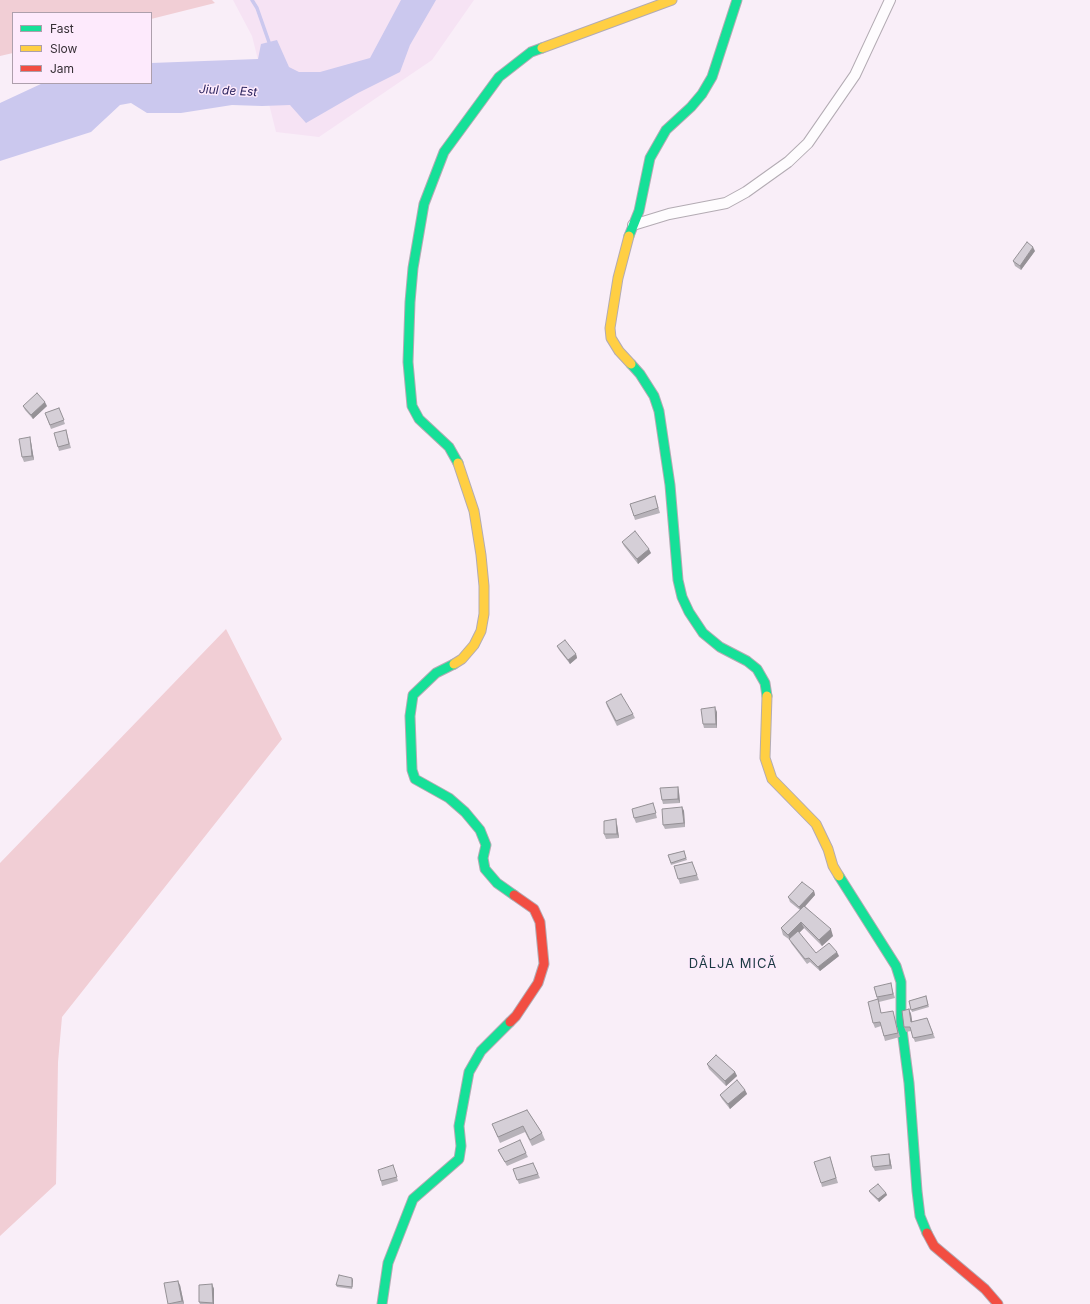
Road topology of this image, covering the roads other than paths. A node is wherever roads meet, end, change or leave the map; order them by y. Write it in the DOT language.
graph roads {
  1 [pos="672,0"];
  2 [pos="737,0"];
  3 [pos="890,0"];
  4 [pos="633,225"];
  5 [pos="382,1304"];
  6 [pos="998,1304"];
  1 -- 5 [label="street"];
  2 -- 4 [label="street"];
  3 -- 4 [label="street"];
  4 -- 6 [label="street"];
}
